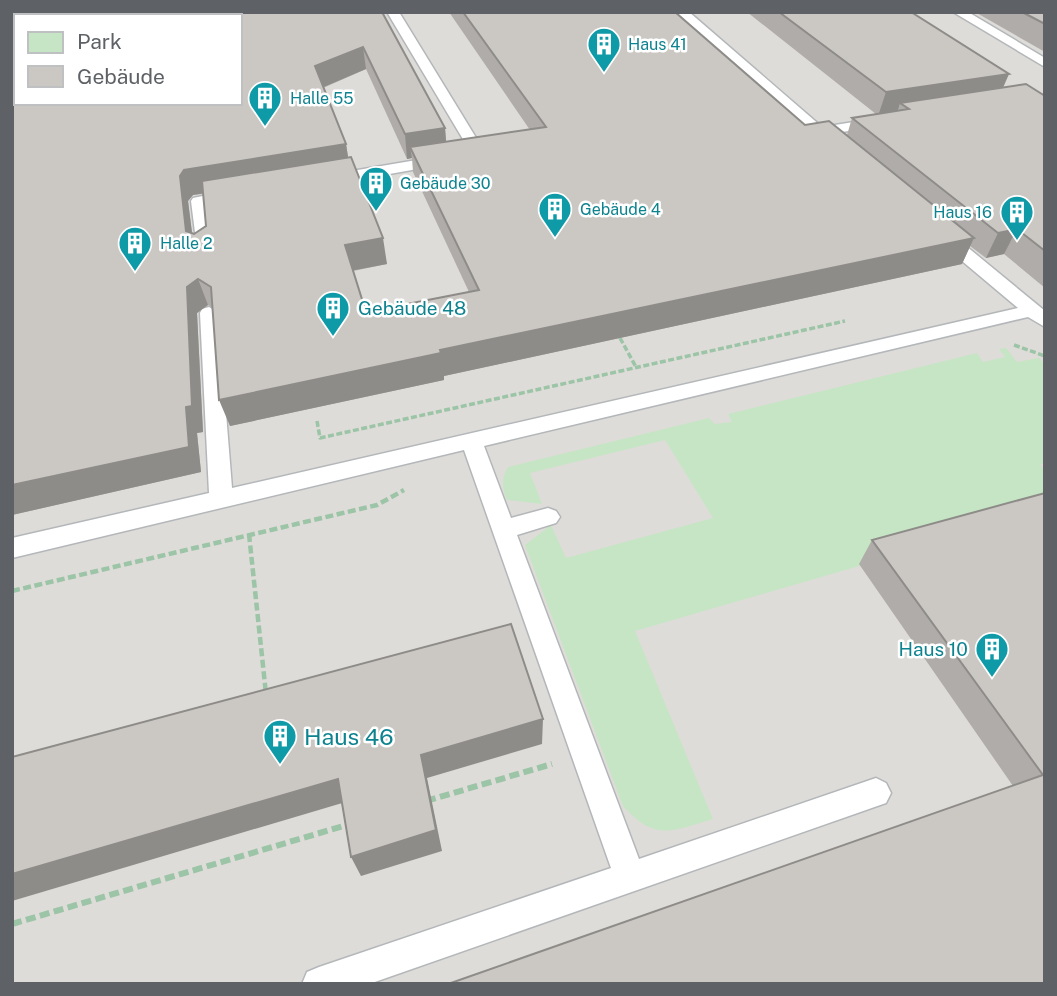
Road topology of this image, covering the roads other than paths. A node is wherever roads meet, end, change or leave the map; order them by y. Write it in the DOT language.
graph roads {
  1 [pos="393,12"];
  2 [pos="682,12"];
  3 [pos="959,12"];
  4 [pos="1045,63"];
  5 [pos="898,119"];
  6 [pos="819,132"];
  7 [pos="849,157"];
  8 [pos="309,183"];
  9 [pos="254,192"];
  10 [pos="930,225"];
  11 [pos="204,252"];
  12 [pos="209,313"];
  13 [pos="1038,316"];
  14 [pos="471,441"];
  15 [pos="221,499"];
  16 [pos="548,517"];
  17 [pos="502,530"];
  18 [pos="12,548"];
  19 [pos="876,793"];
  20 [pos="630,877"];
  21 [pos="319,984"];
  1 -- 8 [label="lane"];
  2 -- 6 [label="lane"];
  3 -- 4 [label="lane"];
  5 -- 6 [label="lane"];
  6 -- 7 [label="lane"];
  9 -- 11 [label="lane"];
  10 -- 13 [label="lane"];
  12 -- 15 [label="lane"];
  13 -- 14 [label="lane"];
  14 -- 15 [label="lane"];
  14 -- 17 [label="lane"];
  15 -- 18 [label="lane"];
  16 -- 17 [label="lane"];
  17 -- 20 [label="lane"];
  19 -- 20 [label="lane"];
  20 -- 21 [label="lane"];
}
